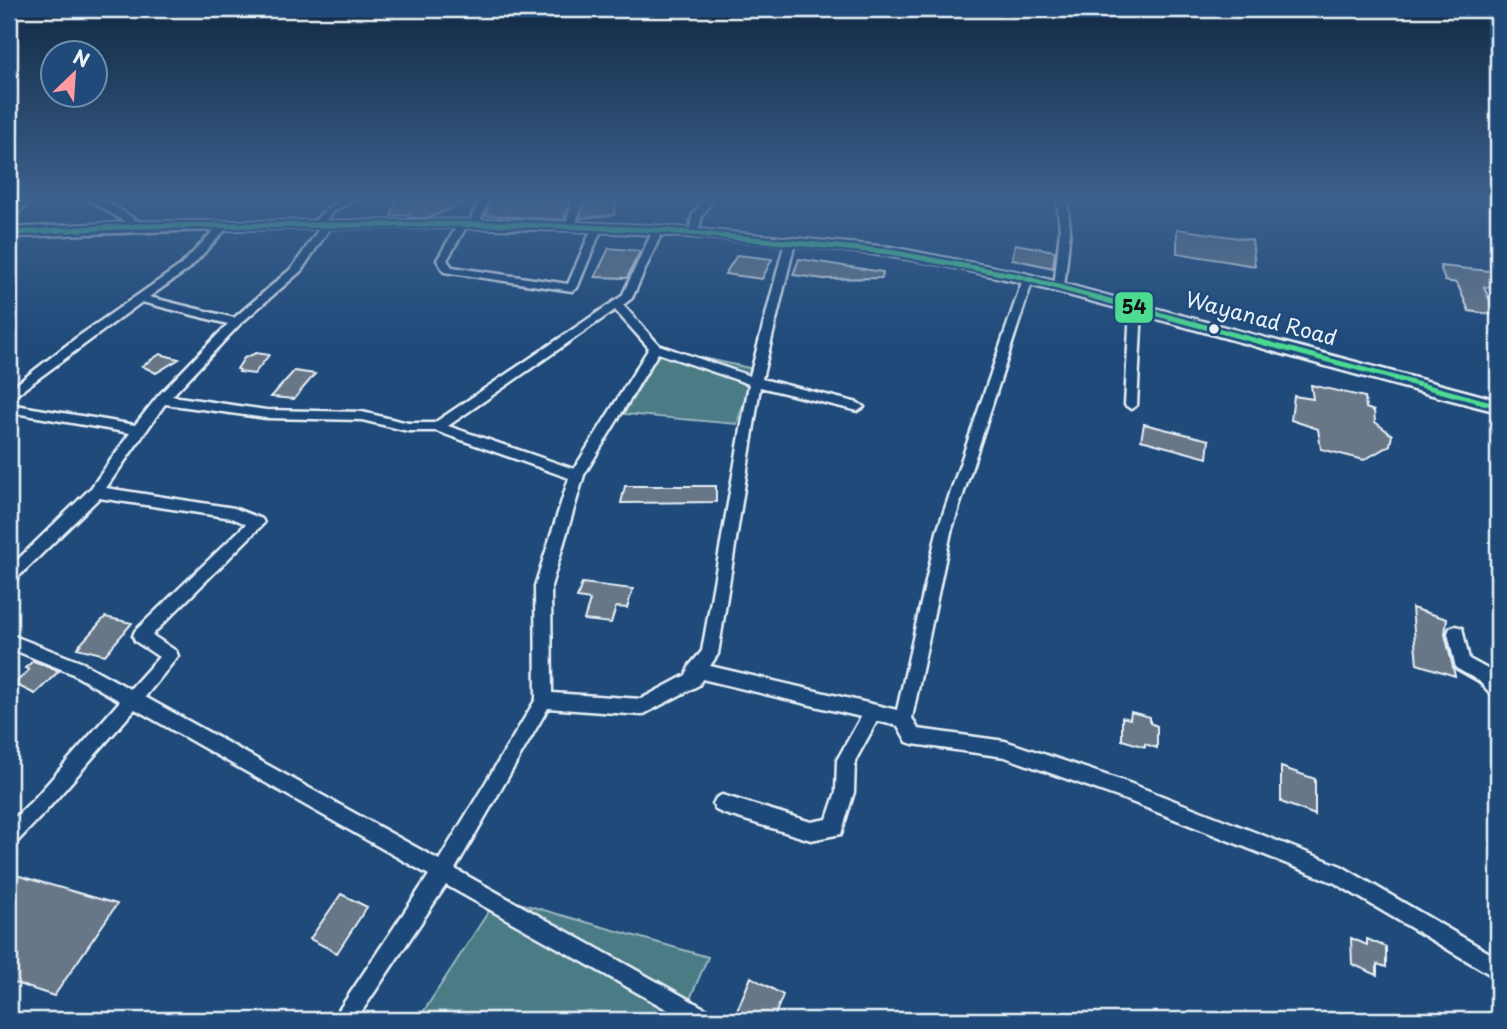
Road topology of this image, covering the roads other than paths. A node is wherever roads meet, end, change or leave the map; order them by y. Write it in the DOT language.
graph roads {
  1 [pos="204,247"];
  2 [pos="310,247"];
  3 [pos="451,247"];
  4 [pos="589,247"];
  5 [pos="650,247"];
  6 [pos="789,247"];
  7 [pos="835,247"];
  8 [pos="1063,247"];
  9 [pos="1028,279"];
  10 [pos="1059,288"];
  11 [pos="142,299"];
  12 [pos="616,304"];
  13 [pos="1136,308"];
  14 [pos="236,323"];
  15 [pos="655,348"];
  16 [pos="753,381"];
  17 [pos="9,396"];
  18 [pos="162,399"];
  19 [pos="1131,405"];
  20 [pos="1498,406"];
  21 [pos="858,407"];
  22 [pos="9,408"];
  23 [pos="437,427"];
  24 [pos="137,430"];
  25 [pos="577,475"];
  26 [pos="96,492"];
  27 [pos="9,577"];
  28 [pos="1456,633"];
  29 [pos="9,641"];
  30 [pos="696,670"];
  31 [pos="1498,690"];
  32 [pos="134,698"];
  33 [pos="544,700"];
  34 [pos="873,712"];
  35 [pos="903,719"];
  36 [pos="722,804"];
  37 [pos="9,836"];
  38 [pos="443,872"];
  39 [pos="1498,969"];
  40 [pos="344,1020"];
  41 [pos="706,1020"];
  1 -- 11 [label="street"];
  2 -- 14 [label="street"];
  3 -- 4 [label="street"];
  5 -- 12 [label="street"];
  6 -- 16 [label="street"];
  7 -- 9 [label="main road, Wayanad Road"];
  8 -- 10 [label="street"];
  9 -- 10 [label="main road, Wayanad Road"];
  9 -- 35 [label="street"];
  10 -- 13 [label="main road, Wayanad Road"];
  11 -- 14 [label="street"];
  11 -- 17 [label="street"];
  12 -- 15 [label="street"];
  12 -- 23 [label="street"];
  13 -- 19 [label="street"];
  13 -- 20 [label="main road, Wayanad Road"];
  14 -- 18 [label="street"];
  15 -- 16 [label="street"];
  15 -- 25 [label="street"];
  16 -- 21 [label="street"];
  16 -- 30 [label="street"];
  18 -- 23 [label="street"];
  18 -- 24 [label="street"];
  22 -- 24 [label="street"];
  23 -- 25 [label="street"];
  24 -- 26 [label="street"];
  25 -- 33 [label="street"];
  26 -- 27 [label="street"];
  26 -- 32 [label="street"];
  28 -- 31 [label="street"];
  29 -- 32 [label="street"];
  30 -- 33 [label="street"];
  30 -- 34 [label="street"];
  32 -- 37 [label="street"];
  32 -- 38 [label="street"];
  33 -- 38 [label="street"];
  34 -- 35 [label="street"];
  34 -- 36 [label="street"];
  35 -- 39 [label="street"];
  38 -- 40 [label="street"];
  38 -- 41 [label="street"];
}
